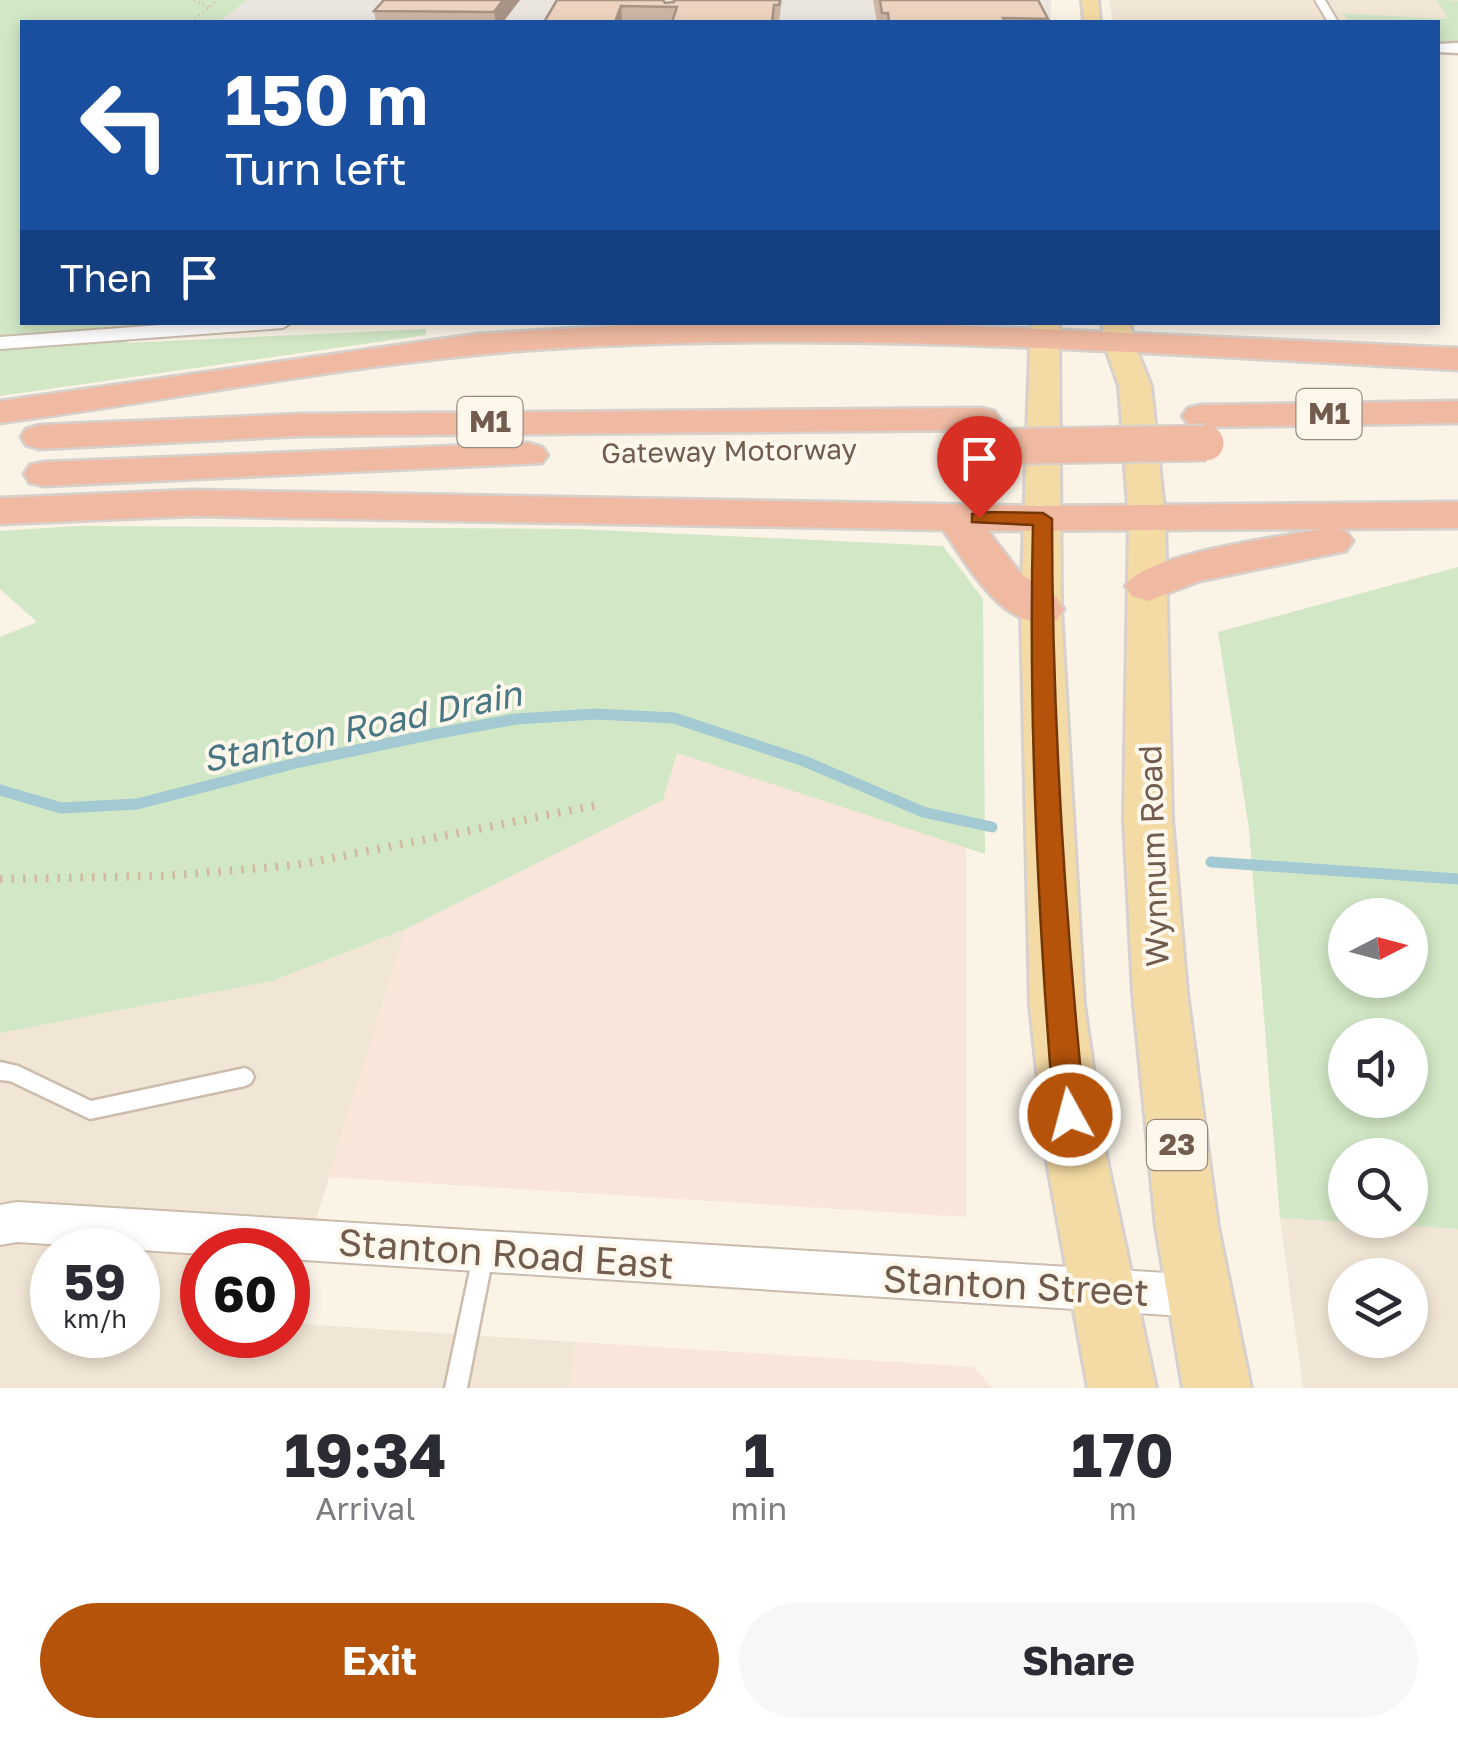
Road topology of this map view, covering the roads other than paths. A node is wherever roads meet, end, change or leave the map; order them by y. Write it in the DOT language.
graph roads {
  1 [pos="243,325"];
  2 [pos="707,325"];
  3 [pos="1171,325"];
  4 [pos="896,328"];
  5 [pos="730,331"];
  6 [pos="1045,331"];
  7 [pos="1117,333"];
  8 [pos="0,343"];
  9 [pos="1205,348"];
  10 [pos="1458,360"];
  11 [pos="0,412"];
  12 [pos="1458,412"];
  13 [pos="1204,429"];
  14 [pos="980,433"];
  15 [pos="0,440"];
  16 [pos="1458,440"];
  17 [pos="0,478"];
  18 [pos="0,511"];
  19 [pos="1458,515"];
  20 [pos="956,518"];
  21 [pos="1368,518"];
  22 [pos="1043,519"];
  23 [pos="1148,519"];
  24 [pos="1148,586"];
  25 [pos="1042,609"];
  26 [pos="0,1071"];
  27 [pos="245,1077"];
  28 [pos="0,1225"];
  29 [pos="484,1252"];
  30 [pos="834,1274"];
  31 [pos="1102,1292"];
  32 [pos="1200,1296"];
  33 [pos="456,1388"];
  34 [pos="1122,1388"];
  35 [pos="1217,1388"];
  1 -- 8 [label="street"];
  2 -- 5 [label="highway"];
  3 -- 9 [label="highway"];
  4 -- 5 [label="highway"];
  4 -- 6 [label="highway"];
  5 -- 11 [label="highway"];
  6 -- 7 [label="highway"];
  6 -- 22 [label="main road"];
  7 -- 9 [label="highway"];
  7 -- 23 [label="main road, Wynnum Road / 23"];
  9 -- 10 [label="highway"];
  12 -- 13 [label="highway, Gateway Motorway / M1"];
  13 -- 14 [label="highway, Gateway Motorway / M1, bridge"];
  13 -- 16 [label="highway, Gateway Motorway / M1"];
  14 -- 15 [label="highway, Gateway Motorway / M1"];
  14 -- 17 [label="highway, Gateway Motorway / M1"];
  18 -- 20 [label="highway"];
  19 -- 21 [label="highway"];
  20 -- 22 [label="highway"];
  20 -- 25 [label="highway"];
  21 -- 23 [label="highway"];
  21 -- 24 [label="highway"];
  22 -- 23 [label="highway"];
  22 -- 25 [label="main road"];
  23 -- 24 [label="main road, Wynnum Road / 23"];
  24 -- 32 [label="main road, Wynnum Road / 23"];
  25 -- 31 [label="main road"];
  26 -- 27 [label="lane"];
  28 -- 29 [label="street, Stanton Road East"];
  29 -- 30 [label="street, Stanton Road East"];
  29 -- 33 [label="lane"];
  30 -- 31 [label="street, Stanton Street"];
  31 -- 32 [label="street, Stanton Street"];
  31 -- 34 [label="main road"];
  32 -- 35 [label="main road, Wynnum Road / 23"];
}
